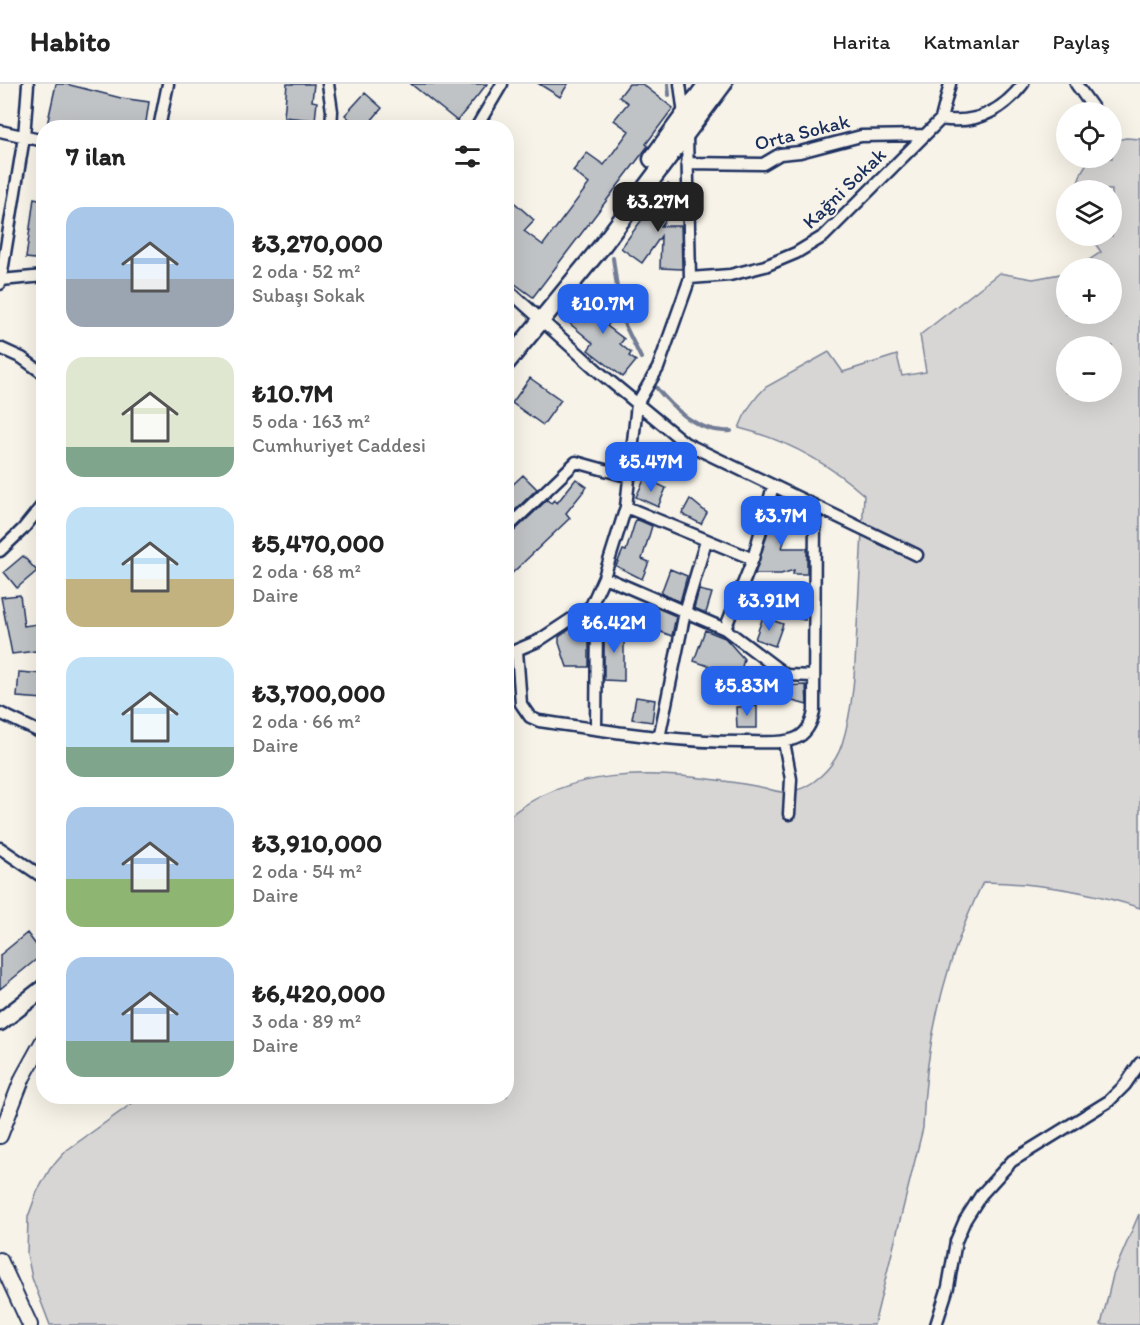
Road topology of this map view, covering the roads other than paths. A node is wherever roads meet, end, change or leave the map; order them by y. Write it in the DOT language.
graph roads {
  1 [pos="28,84"];
  2 [pos="328,84"];
  3 [pos="502,84"];
  4 [pos="680,84"];
  5 [pos="707,84"];
  6 [pos="723,84"];
  7 [pos="950,84"];
  8 [pos="1023,84"];
  9 [pos="1076,84"];
  10 [pos="166,85"];
  11 [pos="1089,102"];
  12 [pos="941,119"];
  13 [pos="160,120"];
  14 [pos="332,120"];
  15 [pos="481,120"];
  16 [pos="685,124"];
  17 [pos="0,131"];
  18 [pos="925,135"];
  19 [pos="24,137"];
  20 [pos="36,139"];
  21 [pos="687,163"];
  22 [pos="36,277"];
  23 [pos="690,278"];
  24 [pos="0,282"];
  25 [pos="514,296"];
  26 [pos="540,320"];
  27 [pos="0,348"];
  28 [pos="514,353"];
  29 [pos="36,368"];
  30 [pos="637,404"];
  31 [pos="630,477"];
  32 [pos="773,486"];
  33 [pos="814,506"];
  34 [pos="626,507"];
  35 [pos="36,513"];
  36 [pos="514,521"];
  37 [pos="706,541"];
  38 [pos="0,551"];
  39 [pos="917,555"];
  40 [pos="753,559"];
  41 [pos="604,577"];
  42 [pos="591,606"];
  43 [pos="685,612"];
  44 [pos="725,629"];
  45 [pos="514,652"];
  46 [pos="514,663"];
  47 [pos="814,676"];
  48 [pos="0,713"];
  49 [pos="596,729"];
  50 [pos="36,730"];
  51 [pos="659,738"];
  52 [pos="784,742"];
  53 [pos="789,814"];
  54 [pos="0,848"];
  55 [pos="36,873"];
  56 [pos="36,994"];
  57 [pos="0,1022"];
  58 [pos="36,1053"];
  59 [pos="1140,1063"];
  60 [pos="0,1136"];
  61 [pos="0,1260"];
  62 [pos="30,1325"];
  63 [pos="936,1325"];
  1 -- 19 [label="street"];
  2 -- 14 [label="street"];
  3 -- 15 [label="street"];
  4 -- 16 [label="street"];
  5 -- 16 [label="main road"];
  6 -- 16 [label="main road"];
  7 -- 12 [label="street"];
  8 -- 12 [label="street"];
  9 -- 11 [label="street"];
  10 -- 13 [label="street"];
  12 -- 18 [label="street, Kağni Sokak"];
  16 -- 21 [label="street"];
  16 -- 26 [label="main road"];
  17 -- 19 [label="street"];
  18 -- 21 [label="street, Orta Sokak"];
  18 -- 23 [label="street, Kağni Sokak"];
  19 -- 20 [label="street"];
  19 -- 24 [label="street"];
  21 -- 23 [label="street"];
  22 -- 24 [label="street"];
  23 -- 30 [label="street"];
  25 -- 26 [label="street"];
  26 -- 28 [label="main road"];
  26 -- 30 [label="street"];
  27 -- 29 [label="street"];
  30 -- 31 [label="street"];
  30 -- 32 [label="street"];
  31 -- 34 [label="street"];
  31 -- 36 [label="street"];
  32 -- 33 [label="street"];
  32 -- 40 [label="street"];
  33 -- 39 [label="street"];
  33 -- 47 [label="street"];
  34 -- 37 [label="street"];
  34 -- 41 [label="street"];
  35 -- 38 [label="street"];
  37 -- 40 [label="street"];
  37 -- 43 [label="street"];
  40 -- 44 [label="street"];
  41 -- 42 [label="street"];
  41 -- 43 [label="street"];
  42 -- 45 [label="street"];
  42 -- 49 [label="street"];
  43 -- 44 [label="street"];
  43 -- 51 [label="street"];
  44 -- 47 [label="street"];
  46 -- 49 [label="street"];
  47 -- 52 [label="street"];
  48 -- 50 [label="street"];
  49 -- 51 [label="street"];
  51 -- 52 [label="street"];
  52 -- 53 [label="street"];
  54 -- 55 [label="street"];
  56 -- 57 [label="main road"];
  58 -- 60 [label="street"];
  59 -- 63 [label="street"];
  61 -- 62 [label="street"];
}
